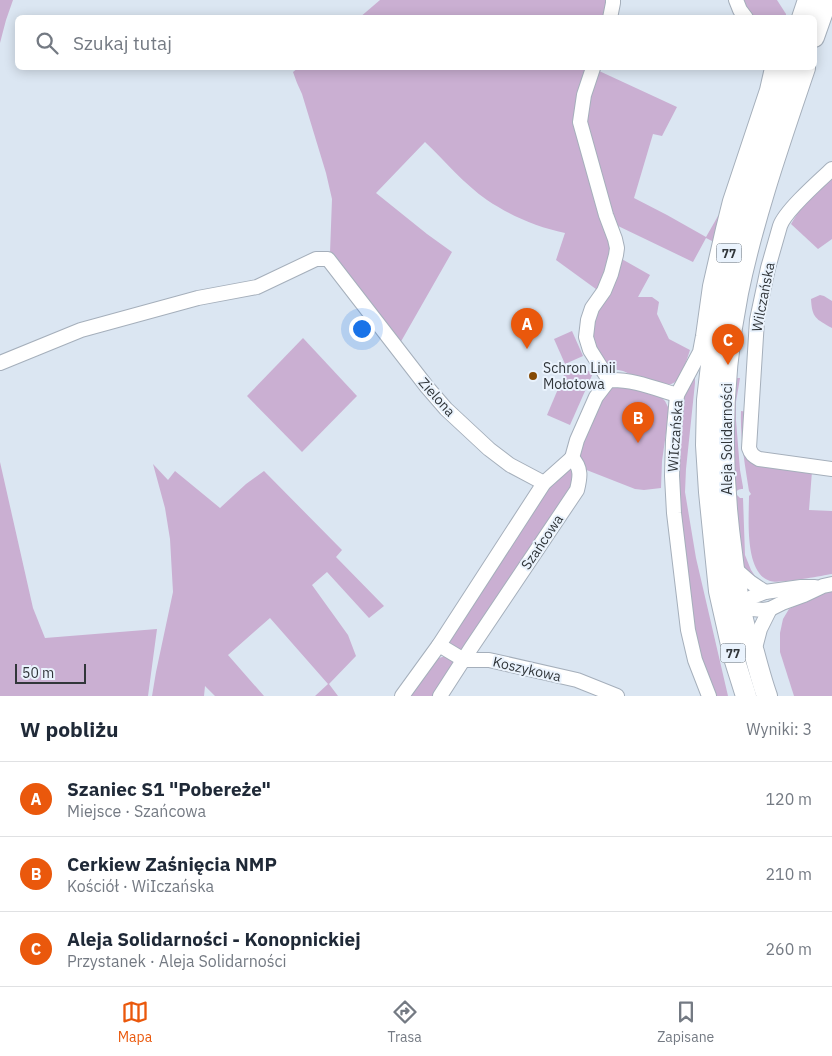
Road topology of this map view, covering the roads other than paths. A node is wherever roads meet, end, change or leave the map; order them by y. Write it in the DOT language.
graph roads {
  1 [pos="613,0"];
  2 [pos="736,0"];
  3 [pos="827,0"];
  4 [pos="611,15"];
  5 [pos="744,15"];
  6 [pos="817,28"];
  7 [pos="592,70"];
  8 [pos="772,70"];
  9 [pos="785,70"];
  10 [pos="804,70"];
  11 [pos="832,169"];
  12 [pos="0,364"];
  13 [pos="609,380"];
  14 [pos="677,395"];
  15 [pos="572,458"];
  16 [pos="832,469"];
  17 [pos="544,482"];
  18 [pos="734,568"];
  19 [pos="828,586"];
  20 [pos="765,592"];
  21 [pos="732,609"];
  22 [pos="770,609"];
  23 [pos="439,645"];
  24 [pos="754,653"];
  25 [pos="464,660"];
  26 [pos="402,696"];
  27 [pos="440,696"];
  28 [pos="617,696"];
  29 [pos="709,696"];
  30 [pos="746,696"];
  31 [pos="767,696"];
  1 -- 4 [label="street"];
  2 -- 5 [label="street"];
  3 -- 6 [label="highway"];
  7 -- 13 [label="street"];
  8 -- 14 [label="street, WiIczańska"];
  9 -- 21 [label="highway, Aleja Solidarności / 77"];
  10 -- 18 [label="highway, Aleja Solidarności / 77"];
  11 -- 16 [label="street, Wilczańska"];
  12 -- 17 [label="street, Zielona"];
  13 -- 14 [label="street"];
  13 -- 15 [label="street"];
  14 -- 29 [label="street, WiIczańska"];
  15 -- 17 [label="street"];
  15 -- 25 [label="street, Szańcowa"];
  17 -- 23 [label="street"];
  18 -- 20 [label="street"];
  18 -- 21 [label="highway, Aleja Solidarności / 77"];
  19 -- 20 [label="street"];
  19 -- 22 [label="street"];
  20 -- 21 [label="street"];
  21 -- 22 [label="street"];
  21 -- 24 [label="highway, Aleja Solidarności / 77"];
  21 -- 30 [label="highway, Aleja Solidarności / 77"];
  22 -- 24 [label="street"];
  23 -- 25 [label="street"];
  23 -- 26 [label="street"];
  24 -- 31 [label="highway, Aleja Solidarności / 77"];
  25 -- 27 [label="street, Szańcowa"];
  25 -- 28 [label="street, Koszykowa"];
}
